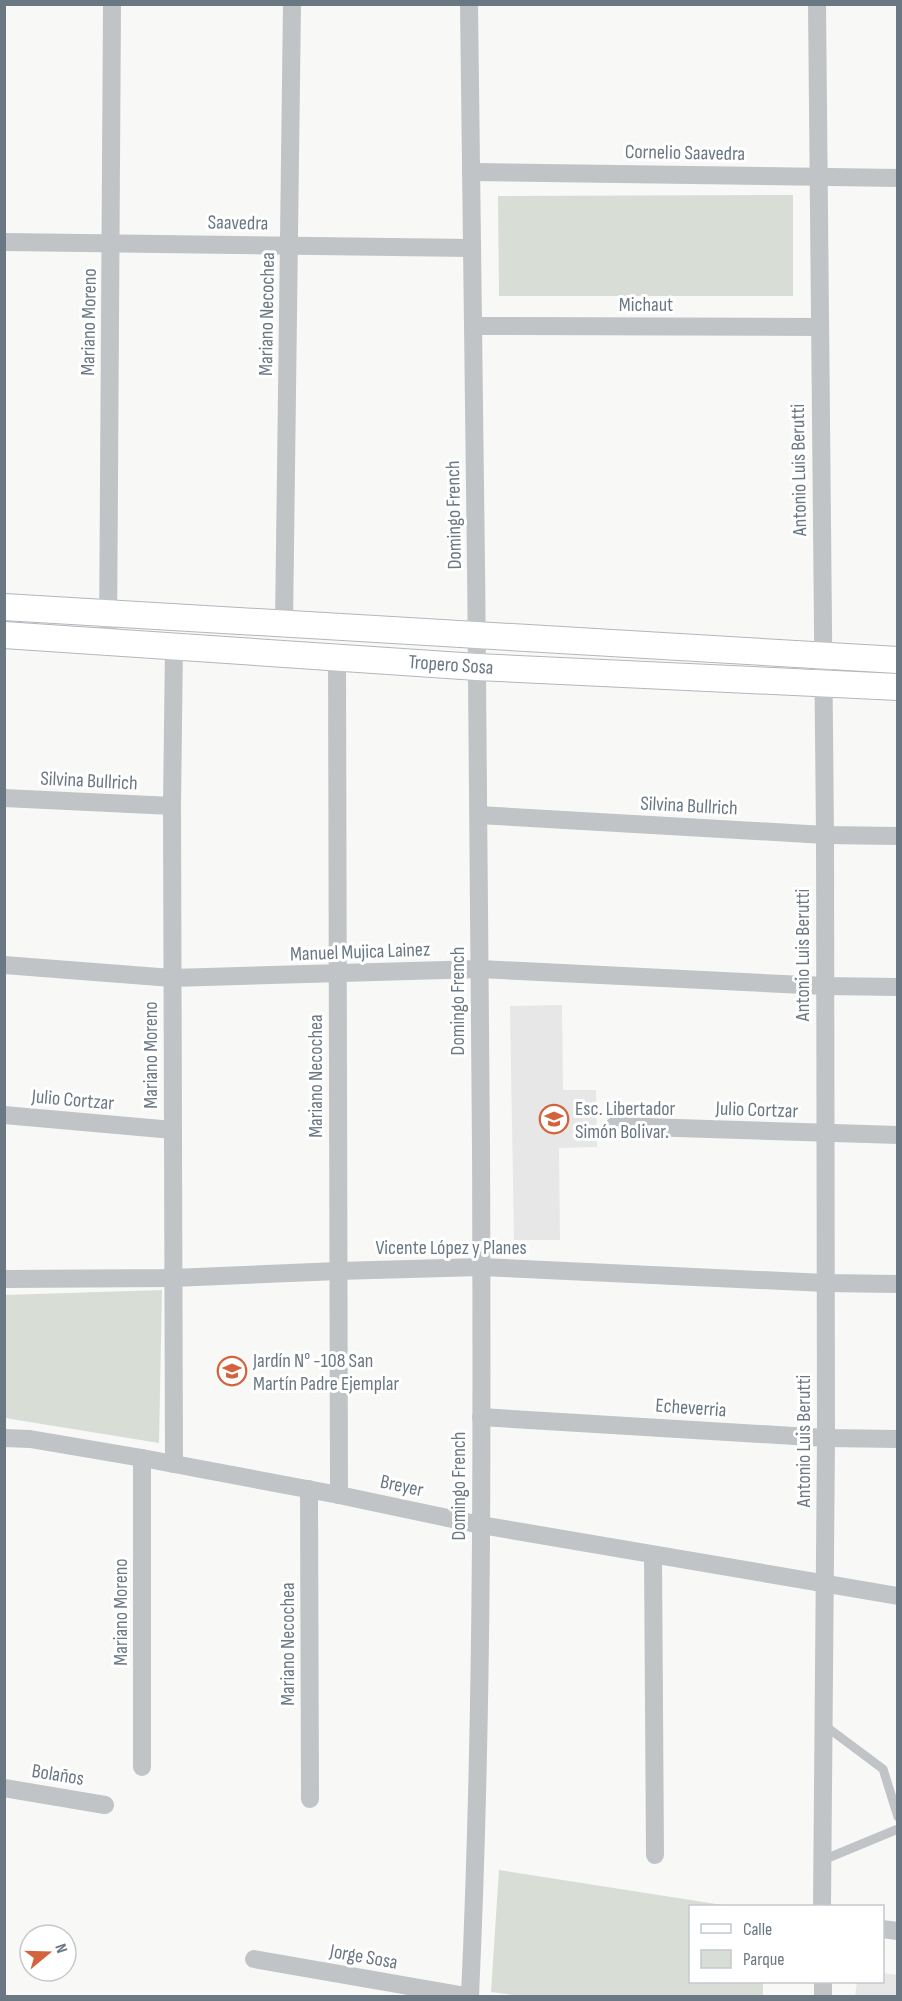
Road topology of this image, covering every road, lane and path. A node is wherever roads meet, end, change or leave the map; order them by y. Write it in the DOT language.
graph roads {
  1 [pos="112,4"];
  2 [pos="292,4"];
  3 [pos="469,4"];
  4 [pos="817,4"];
  5 [pos="471,171"];
  6 [pos="819,177"];
  7 [pos="897,178"];
  8 [pos="4,242"];
  9 [pos="112,243"];
  10 [pos="290,245"];
  11 [pos="472,248"];
  12 [pos="473,326"];
  13 [pos="819,327"];
  14 [pos="4,607"];
  15 [pos="108,614"];
  16 [pos="284,625"];
  17 [pos="4,635"];
  18 [pos="476,635"];
  19 [pos="108,641"];
  20 [pos="174,645"];
  21 [pos="823,655"];
  22 [pos="337,656"];
  23 [pos="897,660"];
  24 [pos="477,667"];
  25 [pos="823,682"];
  26 [pos="897,687"];
  27 [pos="4,798"];
  28 [pos="172,806"];
  29 [pos="479,815"];
  30 [pos="825,835"];
  31 [pos="897,836"];
  32 [pos="4,965"];
  33 [pos="480,969"];
  34 [pos="337,974"];
  35 [pos="172,978"];
  36 [pos="825,986"];
  37 [pos="897,987"];
  38 [pos="4,1115"];
  39 [pos="614,1126"];
  40 [pos="173,1130"];
  41 [pos="824,1134"];
  42 [pos="897,1136"];
  43 [pos="481,1267"];
  44 [pos="338,1270"];
  45 [pos="173,1278"];
  46 [pos="4,1279"];
  47 [pos="825,1283"];
  48 [pos="897,1284"];
  49 [pos="481,1417"];
  50 [pos="4,1438"];
  51 [pos="826,1438"];
  52 [pos="897,1439"];
  53 [pos="142,1458"];
  54 [pos="174,1464"];
  55 [pos="309,1489"];
  56 [pos="339,1495"];
  57 [pos="481,1525"];
  58 [pos="653,1555"];
  59 [pos="825,1583"];
  60 [pos="897,1596"];
  61 [pos="824,1725"];
  62 [pos="142,1767"];
  63 [pos="4,1788"];
  64 [pos="310,1799"];
  65 [pos="105,1805"];
  66 [pos="897,1817"];
  67 [pos="897,1829"];
  68 [pos="655,1856"];
  69 [pos="823,1860"];
  70 [pos="822,1905"];
  71 [pos="254,1959"];
  72 [pos="468,1996"];
  1 -- 9 [label="street, Mariano Moreno"];
  2 -- 10 [label="street, Mariano Necochea"];
  3 -- 5 [label="street, Domingo French"];
  4 -- 6 [label="street, Antonio Luis Berutti"];
  5 -- 6 [label="street, Cornelio Saavedra"];
  5 -- 11 [label="street, Domingo French"];
  6 -- 7 [label="street, Cornelio Saavedra"];
  6 -- 13 [label="street, Antonio Luis Berutti"];
  8 -- 9 [label="street, Saavedra"];
  9 -- 10 [label="street, Saavedra"];
  9 -- 15 [label="street, Mariano Moreno"];
  10 -- 11 [label="street, Saavedra"];
  10 -- 16 [label="street, Mariano Necochea"];
  11 -- 12 [label="street, Domingo French"];
  12 -- 13 [label="street, Michaut"];
  12 -- 18 [label="street, Domingo French"];
  13 -- 21 [label="street, Antonio Luis Berutti"];
  14 -- 15 [label="street, Tropero Sosa"];
  15 -- 16 [label="street, Tropero Sosa"];
  15 -- 19 [label="street, Mariano Moreno"];
  16 -- 18 [label="street, Tropero Sosa"];
  17 -- 19 [label="street, Tropero Sosa"];
  18 -- 21 [label="street, Tropero Sosa"];
  18 -- 24 [label="street, Domingo French"];
  19 -- 20 [label="street, Tropero Sosa"];
  20 -- 22 [label="street, Tropero Sosa"];
  20 -- 28 [label="street, Mariano Moreno"];
  21 -- 23 [label="street, Tropero Sosa"];
  21 -- 25 [label="street, Antonio Luis Berutti"];
  22 -- 24 [label="street, Tropero Sosa"];
  22 -- 34 [label="street, Mariano Necochea"];
  24 -- 25 [label="street, Tropero Sosa"];
  24 -- 29 [label="street, Domingo French"];
  25 -- 26 [label="street, Tropero Sosa"];
  25 -- 30 [label="street, Antonio Luis Berutti"];
  27 -- 28 [label="street, Silvina Bullrich"];
  28 -- 35 [label="street, Mariano Moreno"];
  29 -- 30 [label="street, Silvina Bullrich"];
  29 -- 33 [label="street, Domingo French"];
  30 -- 31 [label="street, Silvina Bullrich"];
  30 -- 36 [label="street, Antonio Luis Berutti"];
  32 -- 35 [label="street, Manuel Mujica Lainez"];
  33 -- 34 [label="street, Manuel Mujica Lainez"];
  33 -- 36 [label="street, Manuel Mujica Lainez"];
  33 -- 43 [label="street, Domingo French"];
  34 -- 35 [label="street, Manuel Mujica Lainez"];
  34 -- 44 [label="street, Mariano Necochea"];
  35 -- 40 [label="street, Mariano Moreno"];
  36 -- 37 [label="street, Manuel Mujica Lainez"];
  36 -- 41 [label="street, Antonio Luis Berutti"];
  38 -- 40 [label="street, Julio Cortzar"];
  39 -- 41 [label="street, Julio Cortzar"];
  40 -- 45 [label="street, Mariano Moreno"];
  41 -- 42 [label="street, Julio Cortzar"];
  41 -- 47 [label="street, Antonio Luis Berutti"];
  43 -- 44 [label="street, Vicente López y Planes"];
  43 -- 47 [label="street, Vicente López y Planes"];
  43 -- 49 [label="street, Domingo French"];
  44 -- 45 [label="street, Vicente López y Planes"];
  44 -- 56 [label="street, Mariano Necochea"];
  45 -- 46 [label="street, Vicente López y Planes"];
  45 -- 54 [label="street, Mariano Moreno"];
  47 -- 48 [label="street, Vicente López y Planes"];
  47 -- 51 [label="street, Antonio Luis Berutti"];
  49 -- 51 [label="street, Echeverria"];
  49 -- 57 [label="street, Domingo French"];
  50 -- 53 [label="street, Breyer"];
  51 -- 52 [label="street, Echeverria"];
  51 -- 59 [label="street, Antonio Luis Berutti"];
  53 -- 54 [label="street, Breyer"];
  53 -- 62 [label="street, Mariano Moreno"];
  54 -- 55 [label="street, Breyer"];
  55 -- 56 [label="street, Breyer"];
  55 -- 64 [label="street, Mariano Necochea"];
  56 -- 57 [label="street, Breyer"];
  57 -- 58 [label="street, Breyer"];
  57 -- 72 [label="street, Domingo French"];
  58 -- 59 [label="street, Breyer"];
  58 -- 68 [label="street"];
  59 -- 60 [label="street, Breyer"];
  59 -- 61 [label="street, Antonio Luis Berutti"];
  61 -- 66 [label="lane"];
  61 -- 69 [label="street, Antonio Luis Berutti"];
  63 -- 65 [label="street, Bolaños"];
  67 -- 69 [label="lane"];
  69 -- 70 [label="street, Antonio Luis Berutti"];
  71 -- 72 [label="street, Jorge Sosa"];
}
